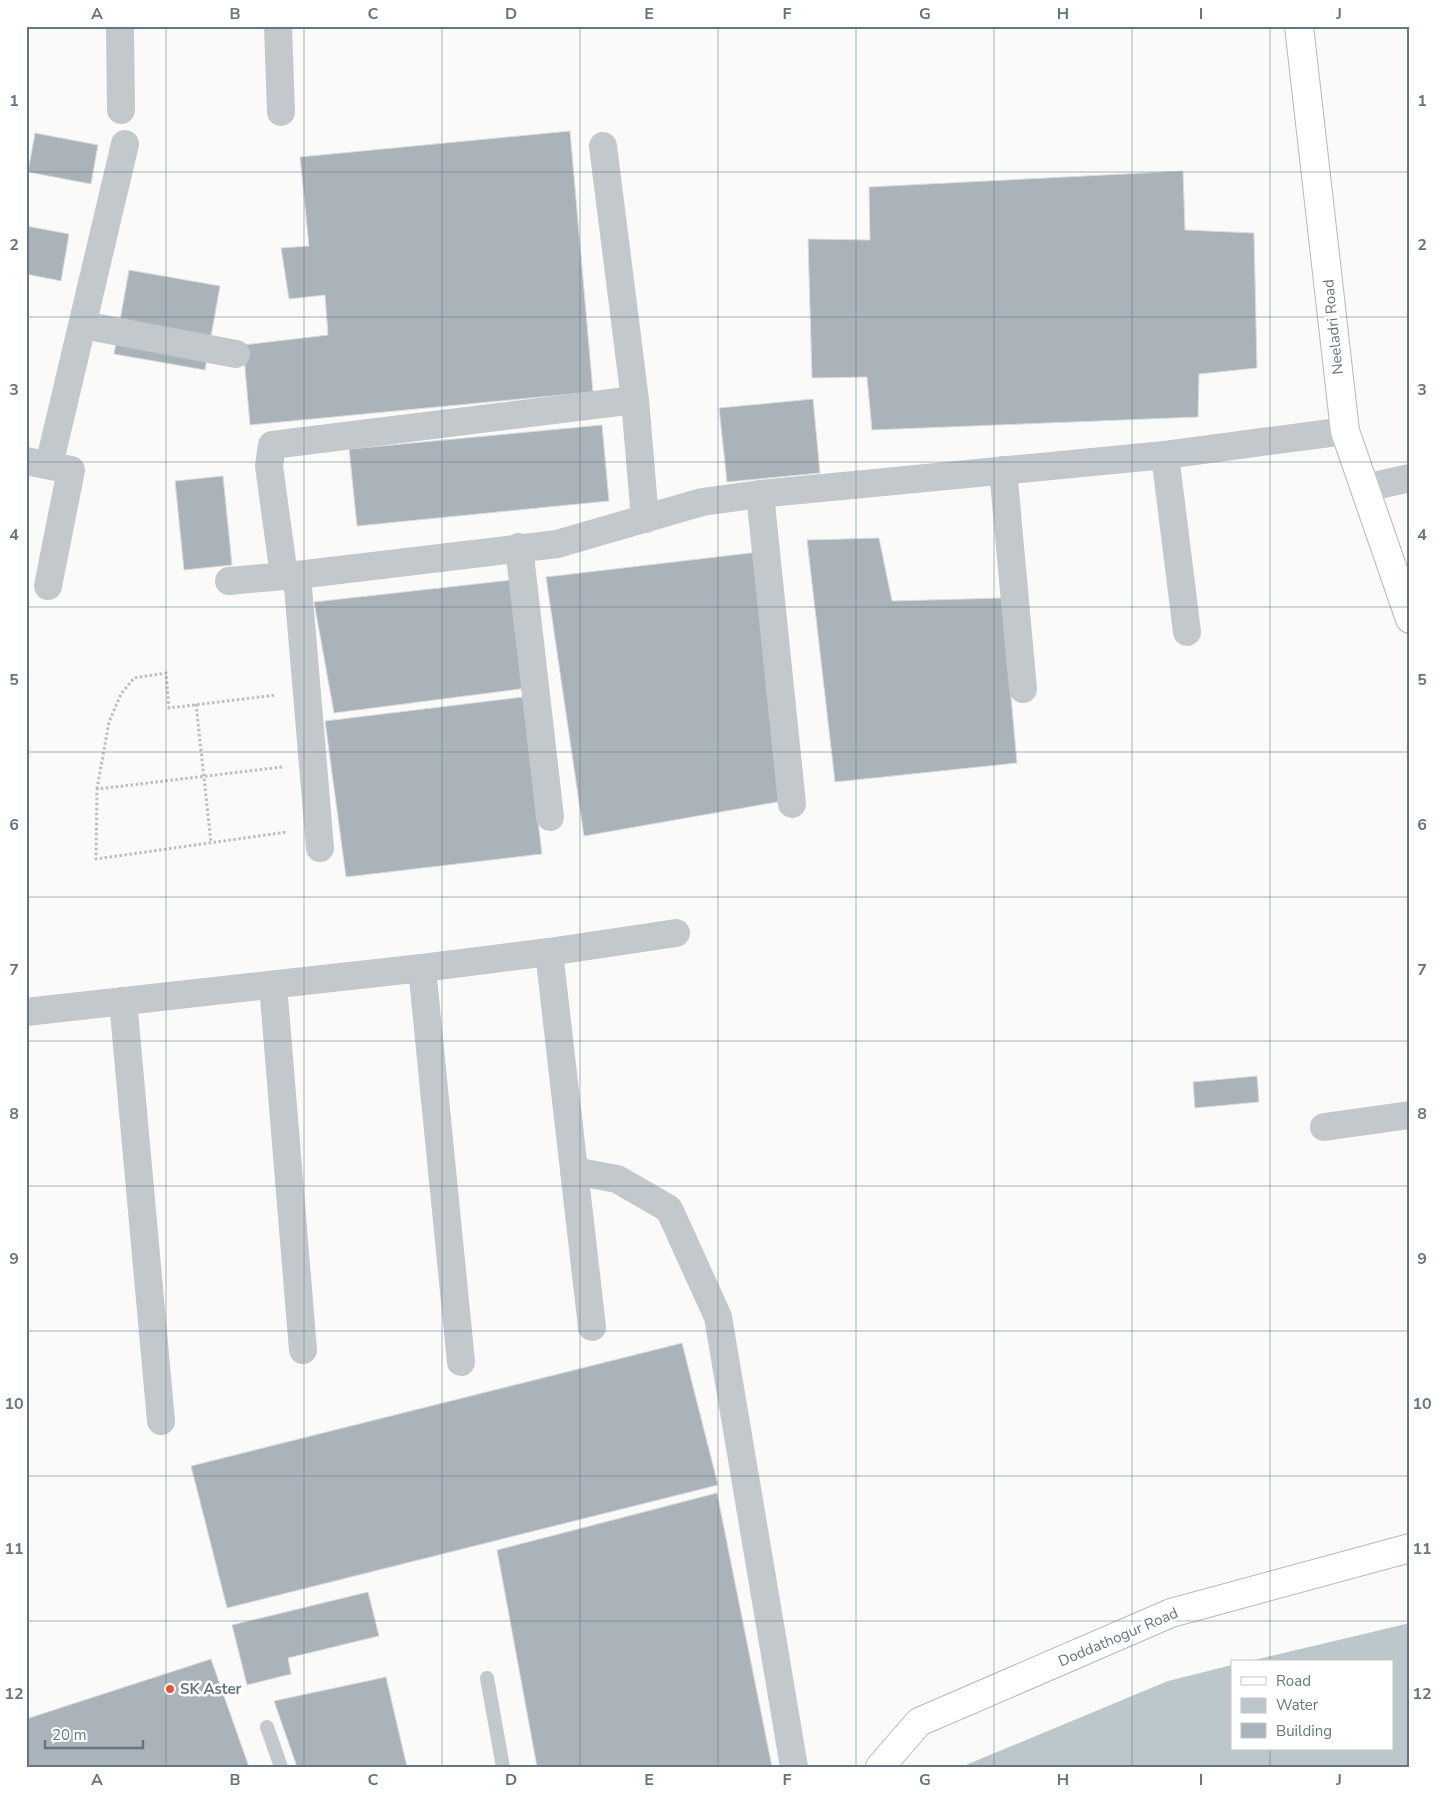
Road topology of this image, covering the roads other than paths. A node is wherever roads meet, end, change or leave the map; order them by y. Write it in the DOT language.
graph roads {
  1 [pos="120,26"];
  2 [pos="278,26"];
  3 [pos="1299,26"];
  4 [pos="121,110"];
  5 [pos="281,112"];
  6 [pos="125,144"];
  7 [pos="603,146"];
  8 [pos="83,325"];
  9 [pos="236,354"];
  10 [pos="634,400"];
  11 [pos="1345,432"];
  12 [pos="1165,455"];
  13 [pos="38,463"];
  14 [pos="1003,470"];
  15 [pos="1410,478"];
  16 [pos="1365,488"];
  17 [pos="760,494"];
  18 [pos="645,519"];
  19 [pos="519,547"];
  20 [pos="291,576"];
  21 [pos="229,581"];
  22 [pos="48,586"];
  23 [pos="1410,619"];
  24 [pos="1187,632"];
  25 [pos="1023,689"];
  26 [pos="792,804"];
  27 [pos="550,817"];
  28 [pos="320,848"];
  29 [pos="676,933"];
  30 [pos="549,952"];
  31 [pos="422,968"];
  32 [pos="273,985"];
  33 [pos="123,1001"];
  34 [pos="26,1012"];
  35 [pos="1410,1115"];
  36 [pos="1324,1127"];
  37 [pos="574,1171"];
  38 [pos="592,1327"];
  39 [pos="302,1350"];
  40 [pos="461,1362"];
  41 [pos="161,1421"];
  42 [pos="1410,1548"];
  43 [pos="488,1678"];
  44 [pos="267,1727"];
  45 [pos="281,1767"];
  46 [pos="504,1767"];
  47 [pos="794,1767"];
  48 [pos="880,1767"];
  1 -- 4 [label="street"];
  2 -- 5 [label="street"];
  3 -- 11 [label="street, Neeladri Road"];
  6 -- 8 [label="street"];
  7 -- 10 [label="street"];
  8 -- 9 [label="street"];
  8 -- 13 [label="street"];
  10 -- 18 [label="street"];
  10 -- 20 [label="street"];
  11 -- 12 [label="street"];
  11 -- 16 [label="street, Neeladri Road"];
  12 -- 14 [label="street"];
  12 -- 24 [label="street"];
  13 -- 22 [label="street"];
  14 -- 17 [label="street"];
  14 -- 25 [label="street"];
  15 -- 16 [label="street"];
  16 -- 23 [label="street, Neeladri Road"];
  17 -- 18 [label="street"];
  17 -- 26 [label="street"];
  18 -- 19 [label="street"];
  19 -- 20 [label="street"];
  19 -- 27 [label="street"];
  20 -- 21 [label="street"];
  20 -- 28 [label="street"];
  29 -- 30 [label="street"];
  30 -- 31 [label="street"];
  30 -- 37 [label="street"];
  31 -- 32 [label="street"];
  31 -- 40 [label="street"];
  32 -- 33 [label="street"];
  32 -- 39 [label="street"];
  33 -- 34 [label="street"];
  33 -- 41 [label="street"];
  35 -- 36 [label="street"];
  37 -- 38 [label="street"];
  37 -- 47 [label="street"];
  42 -- 48 [label="street, Doddathogur Road"];
  43 -- 46 [label="lane"];
  44 -- 45 [label="lane"];
}
